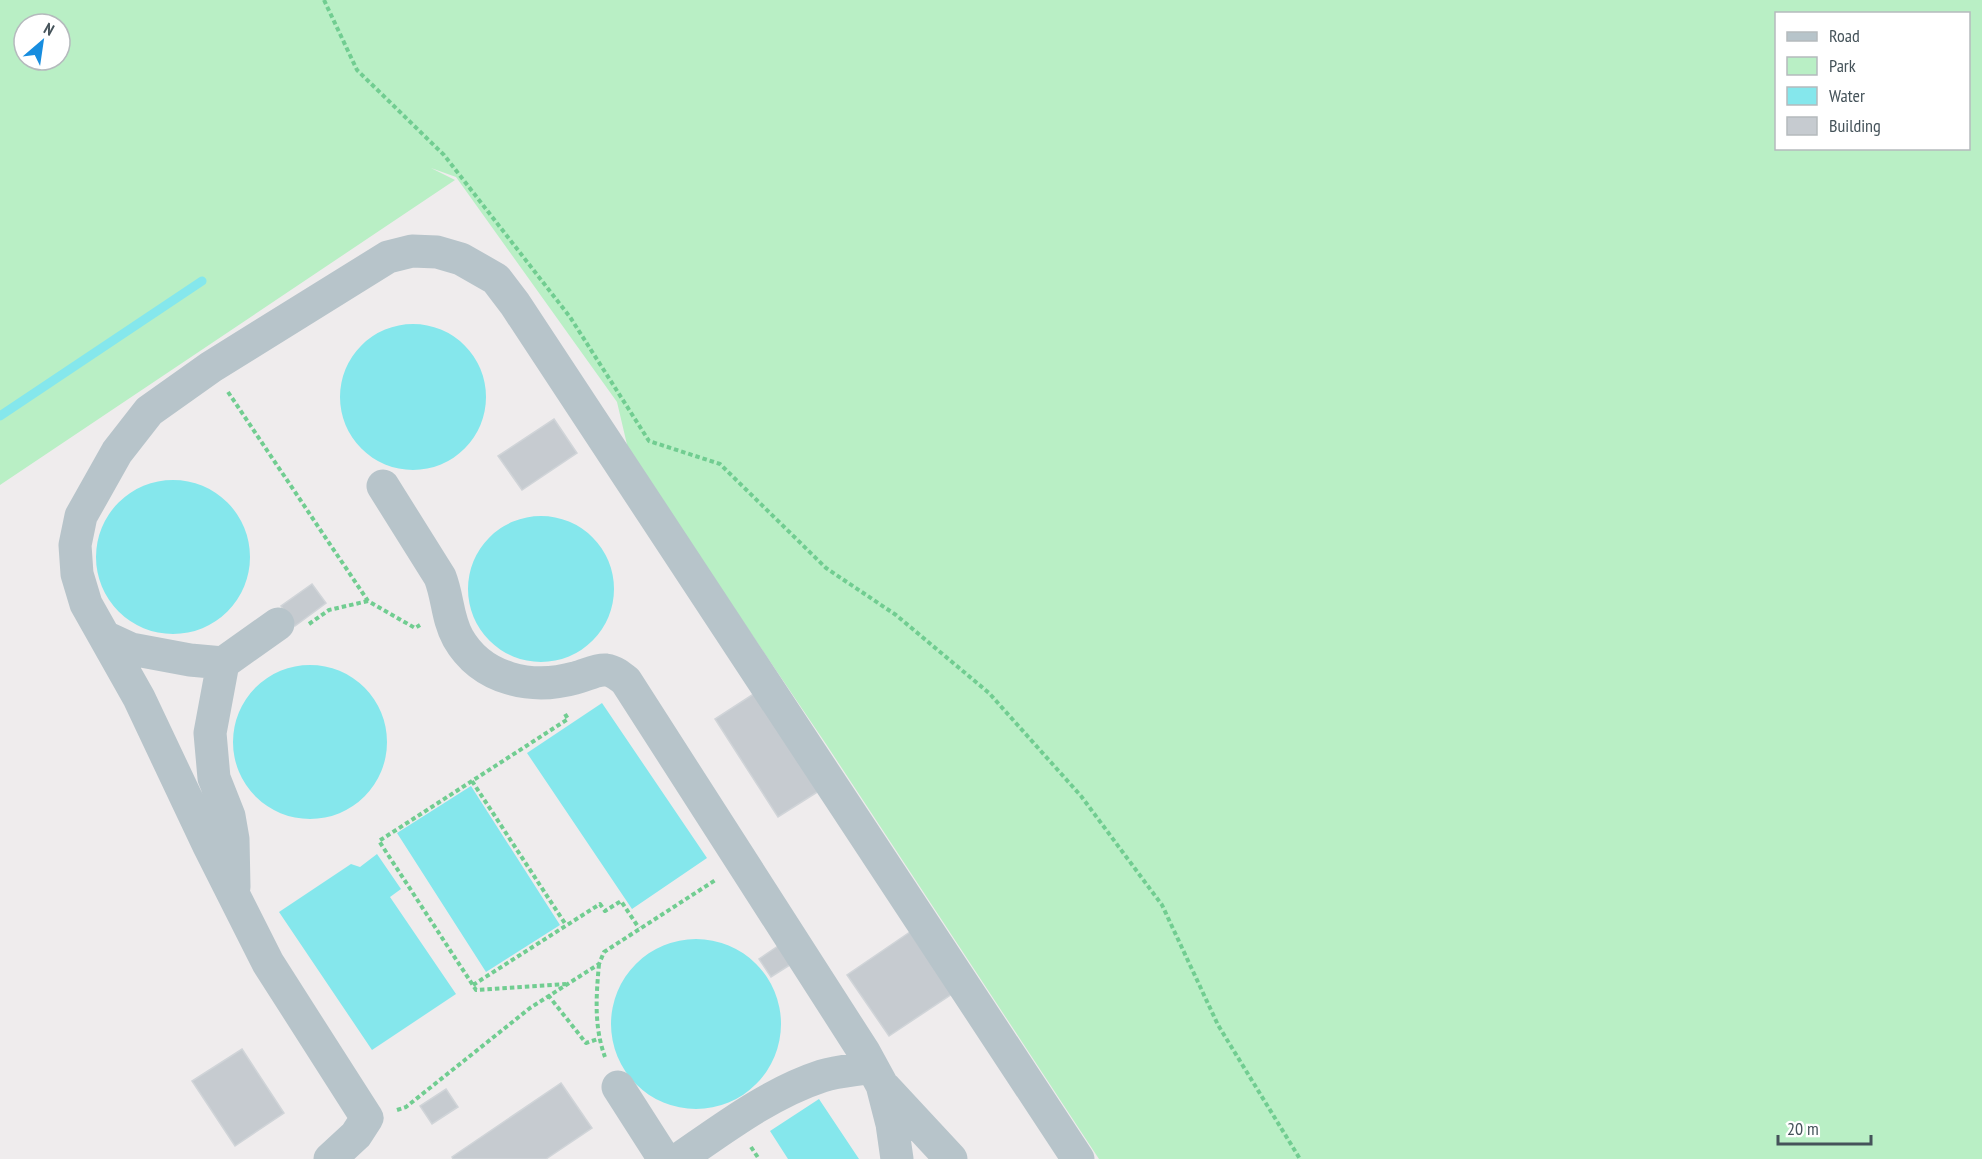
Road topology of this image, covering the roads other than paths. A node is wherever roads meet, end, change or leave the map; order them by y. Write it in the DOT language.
graph roads {
  1 [pos="383,486"];
  2 [pos="278,624"];
  3 [pos="105,636"];
  4 [pos="224,663"];
  5 [pos="235,897"];
  6 [pos="877,1076"];
  7 [pos="618,1087"];
  8 [pos="330,1159"];
  9 [pos="664,1159"];
  10 [pos="679,1159"];
  11 [pos="897,1159"];
  12 [pos="951,1159"];
  13 [pos="1078,1159"];
  1 -- 6 [label="lane"];
  2 -- 4 [label="lane"];
  3 -- 4 [label="lane"];
  3 -- 5 [label="lane"];
  3 -- 13 [label="lane"];
  4 -- 5 [label="lane"];
  5 -- 8 [label="lane"];
  6 -- 10 [label="lane"];
  6 -- 11 [label="lane"];
  6 -- 12 [label="lane"];
  7 -- 9 [label="lane"];
}
